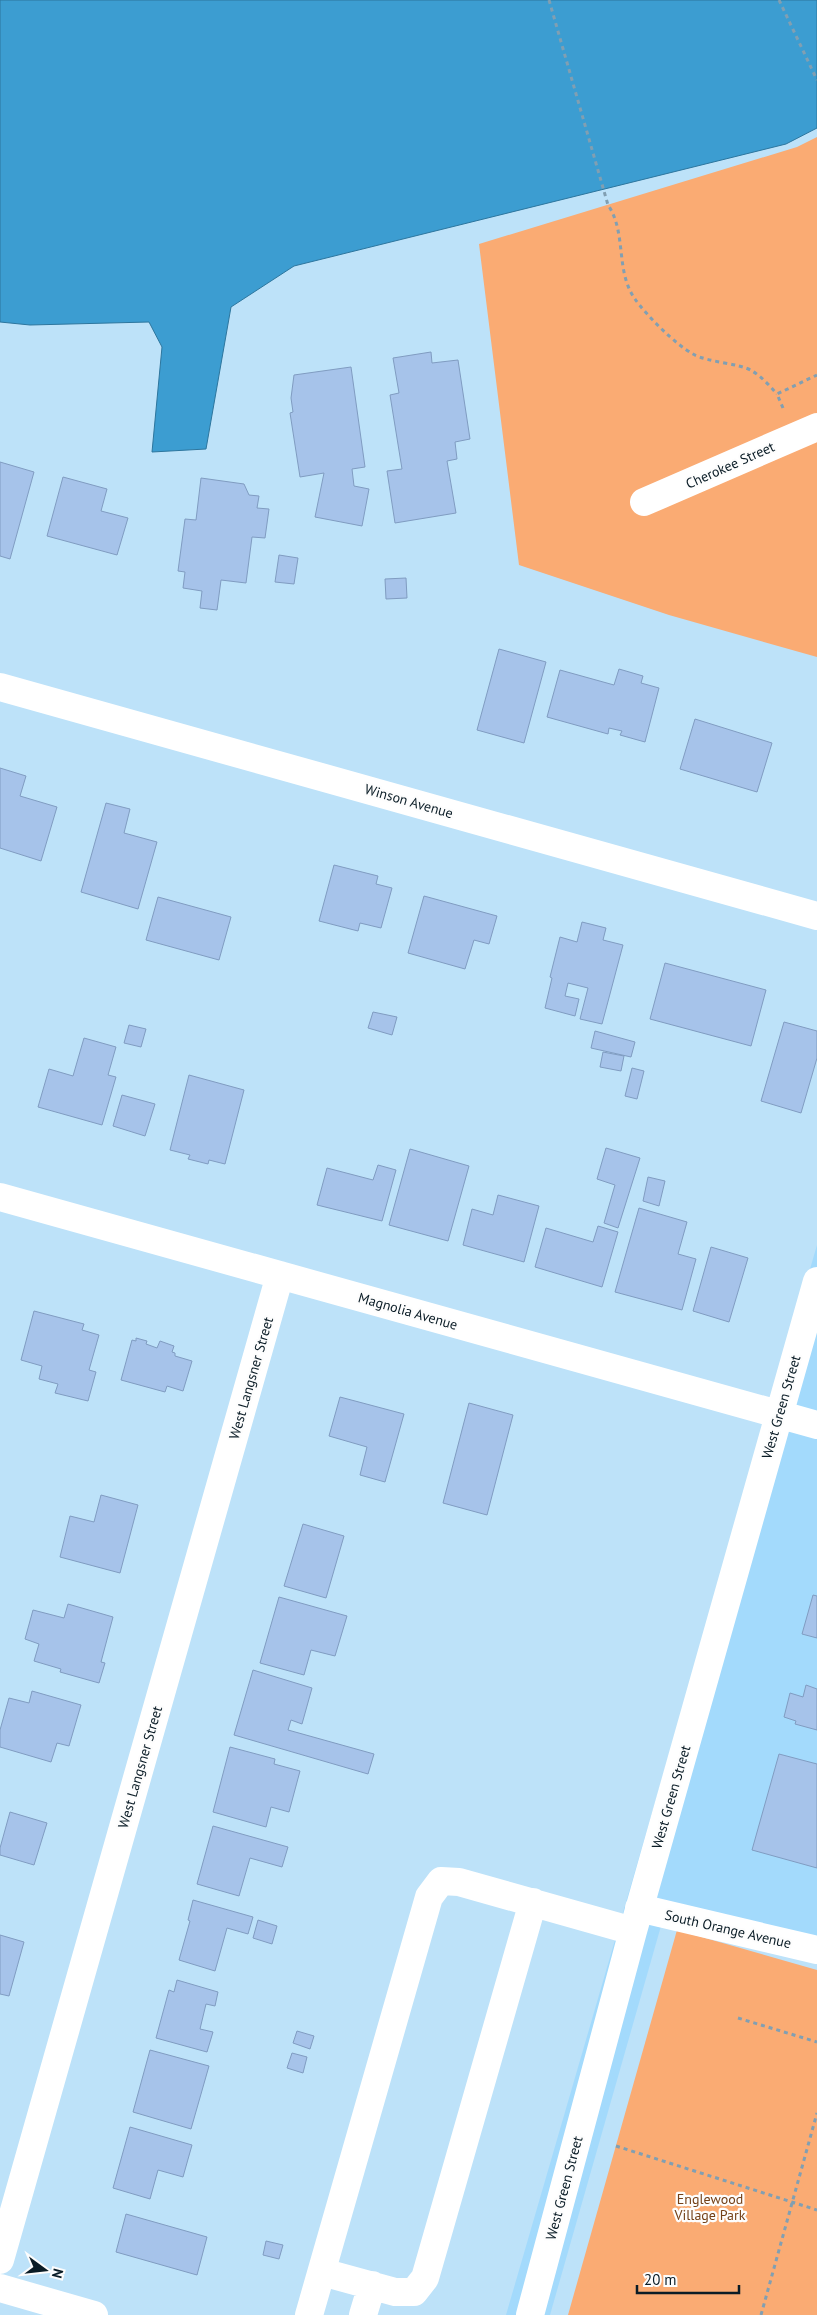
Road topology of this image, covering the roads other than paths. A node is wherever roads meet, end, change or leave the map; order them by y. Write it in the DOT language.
graph roads {
  1 [pos="805,432"];
  2 [pos="644,502"];
  3 [pos="0,687"];
  4 [pos="817,916"];
  5 [pos="0,1197"];
  6 [pos="280,1275"];
  7 [pos="817,1281"];
  8 [pos="780,1415"];
  9 [pos="817,1425"];
  10 [pos="533,1902"];
  11 [pos="636,1919"];
  12 [pos="817,1950"];
  13 [pos="0,2260"];
  14 [pos="322,2272"];
  15 [pos="372,2286"];
  16 [pos="0,2288"];
  17 [pos="94,2315"];
  18 [pos="309,2315"];
  19 [pos="363,2315"];
  20 [pos="530,2315"];
  1 -- 2 [label="street, Cherokee Street"];
  3 -- 4 [label="street, Winson Avenue"];
  5 -- 6 [label="street, Magnolia Avenue"];
  6 -- 8 [label="street, Magnolia Avenue"];
  6 -- 13 [label="street, West Langsner Street"];
  7 -- 8 [label="street, West Green Street"];
  8 -- 9 [label="street, Magnolia Avenue"];
  8 -- 11 [label="street, West Green Street"];
  10 -- 11 [label="street, South Orange Avenue"];
  10 -- 14 [label="street, South Orange Avenue"];
  10 -- 15 [label="street"];
  11 -- 12 [label="street, South Orange Avenue"];
  11 -- 20 [label="street, West Green Street"];
  14 -- 15 [label="street"];
  14 -- 18 [label="street"];
  15 -- 19 [label="street"];
  16 -- 17 [label="street"];
}
